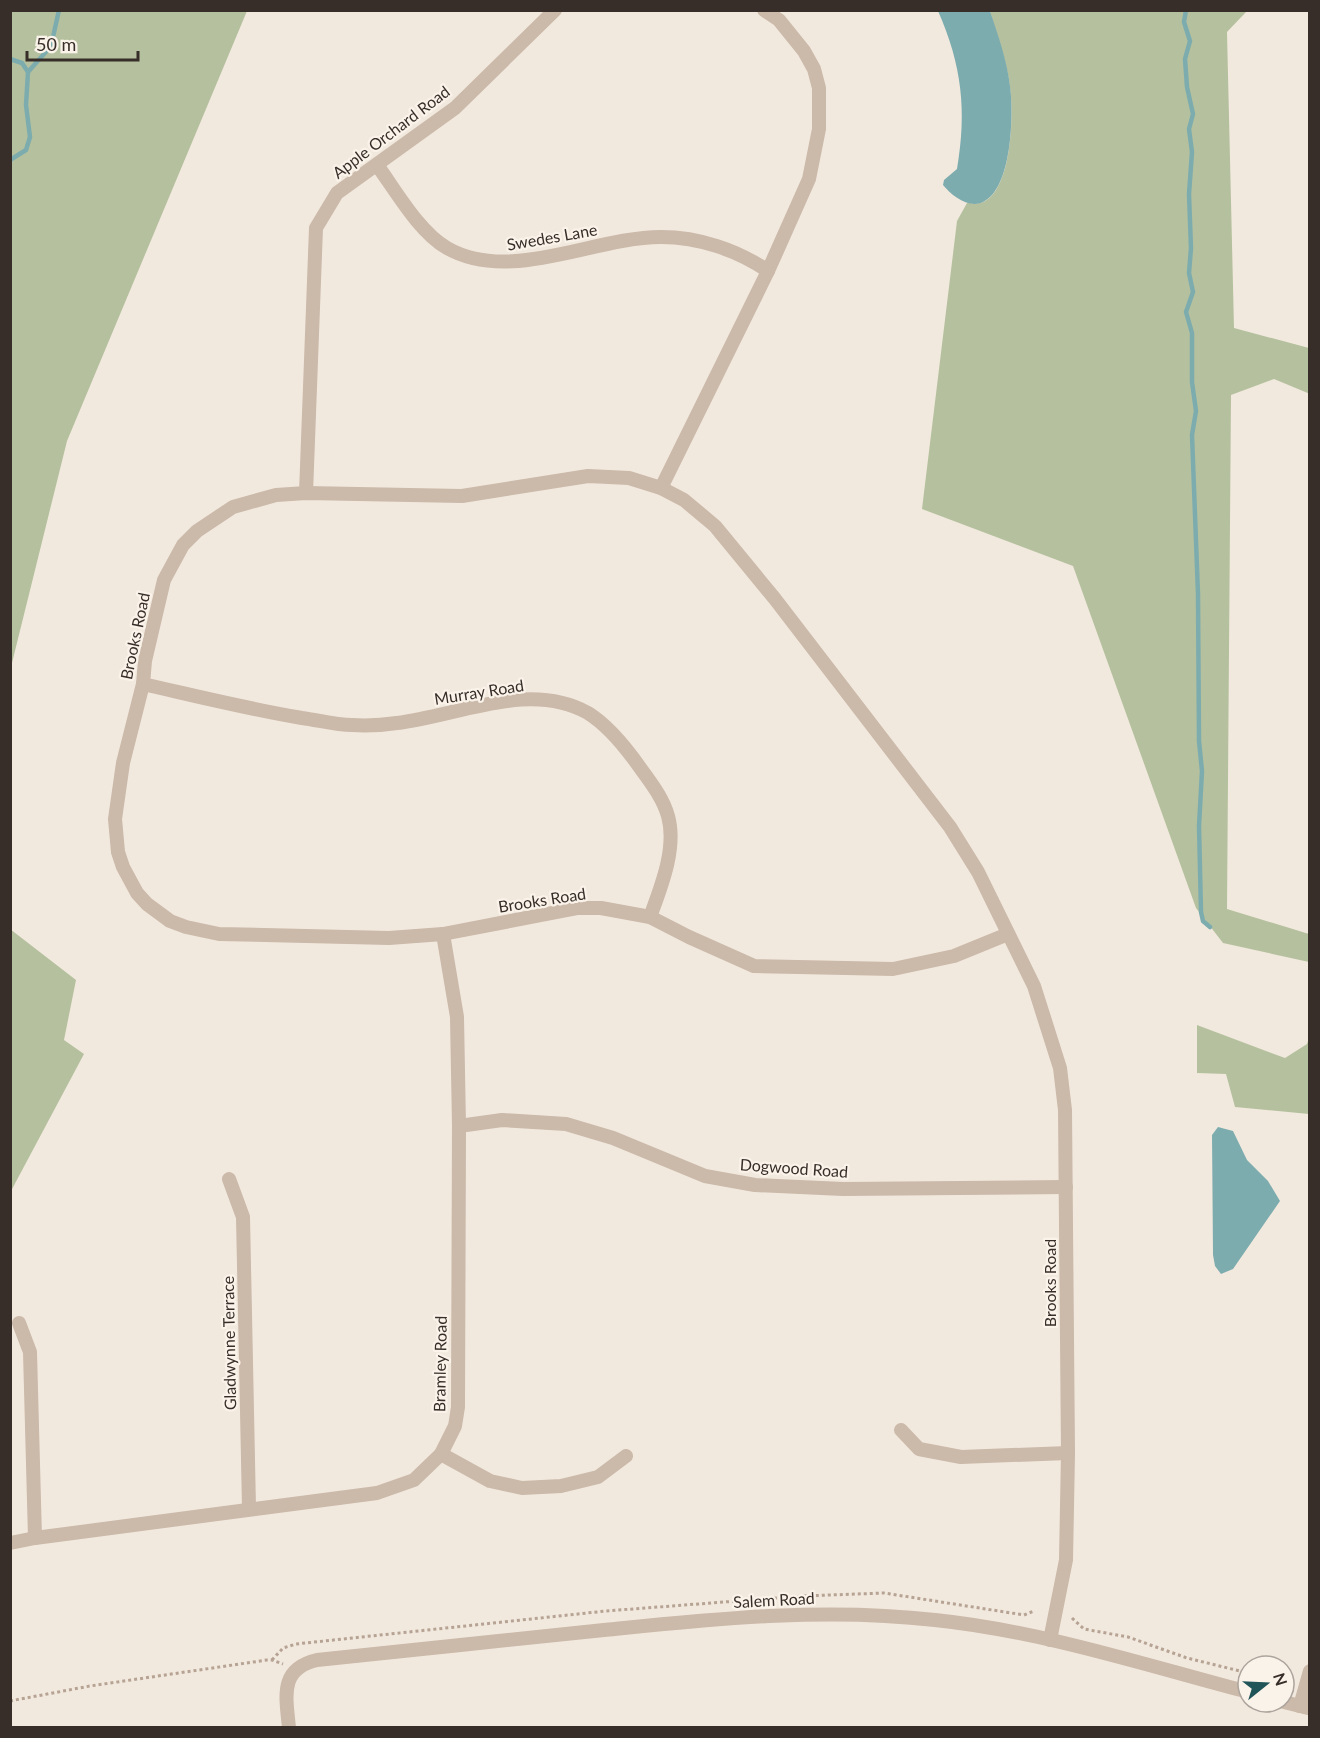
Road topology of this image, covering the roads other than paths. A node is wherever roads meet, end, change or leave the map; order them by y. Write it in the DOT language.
graph roads {
  1 [pos="555,10"];
  2 [pos="764,10"];
  3 [pos="376,165"];
  4 [pos="768,271"];
  5 [pos="661,488"];
  6 [pos="306,493"];
  7 [pos="143,684"];
  8 [pos="650,917"];
  9 [pos="443,934"];
  10 [pos="1008,934"];
  11 [pos="459,1126"];
  12 [pos="230,1179"];
  13 [pos="1066,1187"];
  14 [pos="18,1323"];
  15 [pos="901,1430"];
  16 [pos="1068,1453"];
  17 [pos="441,1454"];
  18 [pos="626,1456"];
  19 [pos="249,1508"];
  20 [pos="35,1538"];
  21 [pos="10,1543"];
  22 [pos="1050,1640"];
  23 [pos="1310,1671"];
  24 [pos="1236,1689"];
  25 [pos="1305,1708"];
  26 [pos="289,1728"];
  1 -- 3 [label="street, Apple Orchard Road"];
  2 -- 4 [label="street"];
  3 -- 4 [label="street, Swedes Lane"];
  3 -- 6 [label="street, Apple Orchard Road"];
  4 -- 5 [label="street"];
  5 -- 6 [label="street, Brooks Road"];
  5 -- 10 [label="street, Brooks Road"];
  6 -- 7 [label="street, Brooks Road"];
  7 -- 8 [label="street, Murray Road"];
  7 -- 9 [label="street, Brooks Road"];
  8 -- 9 [label="street, Brooks Road"];
  8 -- 10 [label="street, Brooks Road"];
  9 -- 11 [label="street, Bramley Road"];
  10 -- 13 [label="street, Brooks Road"];
  11 -- 13 [label="street, Dogwood Road"];
  11 -- 17 [label="street, Bramley Road"];
  12 -- 19 [label="street, Gladwynne Terrace"];
  13 -- 16 [label="street, Brooks Road"];
  14 -- 20 [label="street"];
  15 -- 16 [label="street"];
  16 -- 22 [label="street, Brooks Road"];
  17 -- 18 [label="street"];
  17 -- 19 [label="street, Bramley Road"];
  19 -- 20 [label="street, Bramley Road"];
  20 -- 21 [label="street, Bramley Road"];
  22 -- 24 [label="street, Salem Road"];
  22 -- 26 [label="street, Salem Road"];
  23 -- 25 [label="street"];
}
